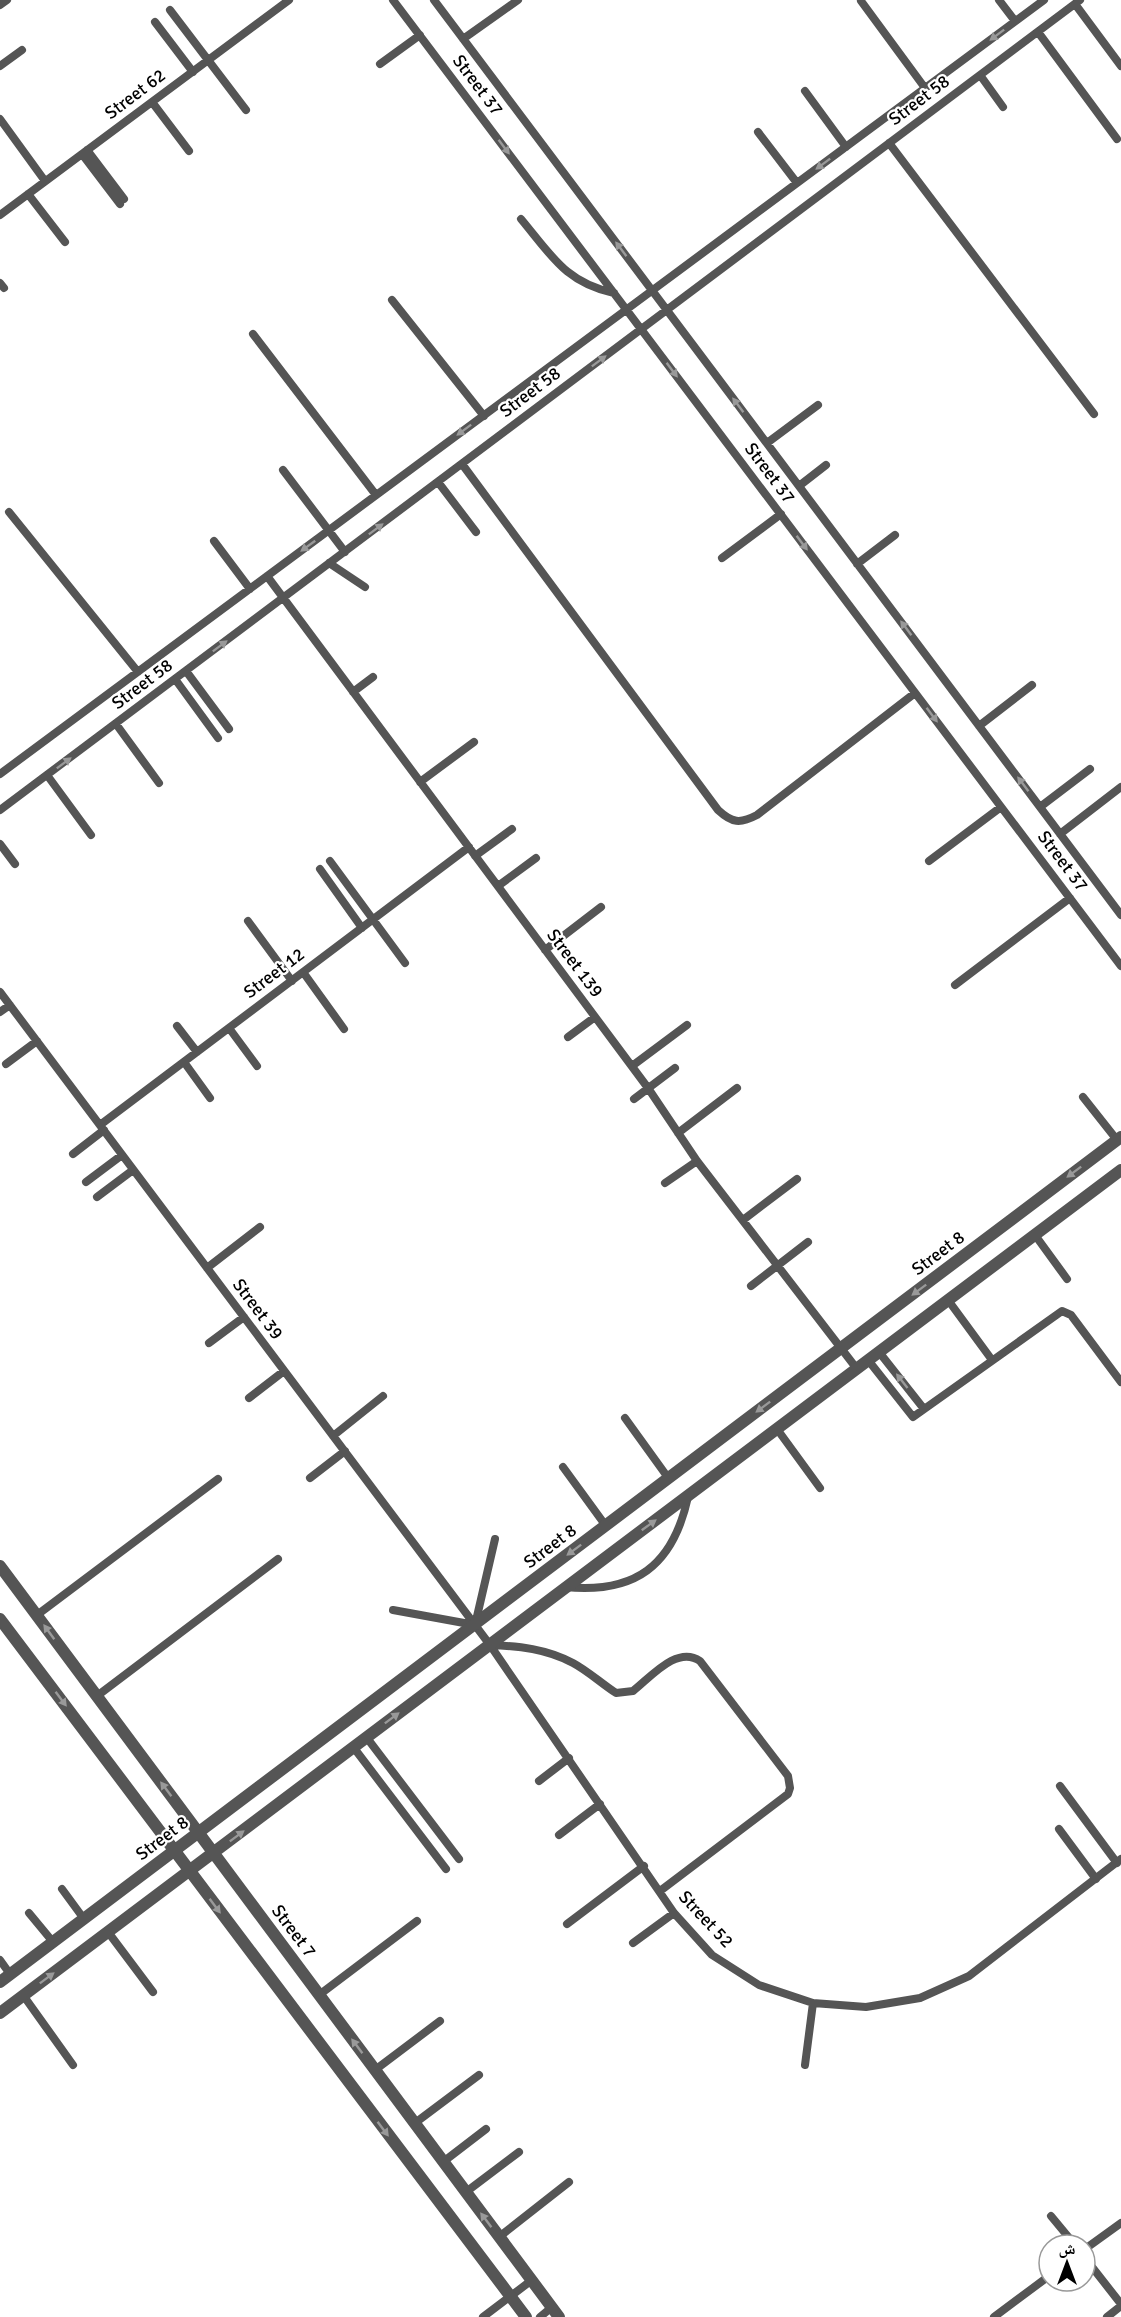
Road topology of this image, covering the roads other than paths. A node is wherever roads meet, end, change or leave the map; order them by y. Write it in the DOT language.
graph roads {
  1 [pos="7,0"];
  2 [pos="289,0"];
  3 [pos="393,0"];
  4 [pos="434,0"];
  5 [pos="518,0"];
  6 [pos="999,0"];
  7 [pos="1044,0"];
  8 [pos="861,2"];
  9 [pos="1078,2"];
  10 [pos="0,5"];
  11 [pos="170,10"];
  12 [pos="1015,21"];
  13 [pos="155,22"];
  14 [pos="1038,32"];
  15 [pos="420,35"];
  16 [pos="463,39"];
  17 [pos="22,50"];
  18 [pos="208,60"];
  19 [pos="380,64"];
  20 [pos="0,66"];
  21 [pos="1121,66"];
  22 [pos="193,72"];
  23 [pos="980,75"];
  24 [pos="925,88"];
  25 [pos="805,91"];
  26 [pos="152,102"];
  27 [pos="1003,107"];
  28 [pos="246,110"];
  29 [pos="0,119"];
  30 [pos="758,132"];
  31 [pos="1117,139"];
  32 [pos="889,143"];
  33 [pos="846,147"];
  34 [pos="189,151"];
  35 [pos="84,152"];
  36 [pos="45,182"];
  37 [pos="797,183"];
  38 [pos="28,194"];
  39 [pos="122,201"];
  40 [pos="0,215"];
  41 [pos="521,219"];
  42 [pos="65,242"];
  43 [pos="652,290"];
  44 [pos="614,293"];
  45 [pos="392,300"];
  46 [pos="627,309"];
  47 [pos="667,310"];
  48 [pos="642,329"];
  49 [pos="253,334"];
  50 [pos="818,405"];
  51 [pos="1094,414"];
  52 [pos="484,416"];
  53 [pos="767,443"];
  54 [pos="462,464"];
  55 [pos="826,465"];
  56 [pos="283,470"];
  57 [pos="438,482"];
  58 [pos="799,486"];
  59 [pos="376,495"];
  60 [pos="9,512"];
  61 [pos="781,514"];
  62 [pos="329,531"];
  63 [pos="476,532"];
  64 [pos="895,535"];
  65 [pos="214,541"];
  66 [pos="345,552"];
  67 [pos="722,558"];
  68 [pos="329,563"];
  69 [pos="857,564"];
  70 [pos="267,576"];
  71 [pos="365,587"];
  72 [pos="250,589"];
  73 [pos="283,598"];
  74 [pos="186,671"];
  75 [pos="138,672"];
  76 [pos="373,677"];
  77 [pos="175,679"];
  78 [pos="1032,685"];
  79 [pos="353,692"];
  80 [pos="915,693"];
  81 [pos="116,723"];
  82 [pos="979,726"];
  83 [pos="229,729"];
  84 [pos="218,738"];
  85 [pos="474,742"];
  86 [pos="1090,769"];
  87 [pos="0,774"];
  88 [pos="47,775"];
  89 [pos="420,782"];
  90 [pos="159,783"];
  91 [pos="1121,787"];
  92 [pos="1001,807"];
  93 [pos="1040,807"];
  94 [pos="0,810"];
  95 [pos="512,829"];
  96 [pos="1060,834"];
  97 [pos="91,835"];
  98 [pos="0,844"];
  99 [pos="469,848"];
  100 [pos="476,856"];
  101 [pos="536,858"];
  102 [pos="330,861"];
  103 [pos="929,861"];
  104 [pos="15,864"];
  105 [pos="320,869"];
  106 [pos="498,886"];
  107 [pos="1070,898"];
  108 [pos="601,908"];
  109 [pos="1121,915"];
  110 [pos="373,920"];
  111 [pos="248,921"];
  112 [pos="362,928"];
  113 [pos="545,950"];
  114 [pos="405,963"];
  115 [pos="1121,966"];
  116 [pos="303,972"];
  117 [pos="292,981"];
  118 [pos="955,985"];
  119 [pos="0,992"];
  120 [pos="10,1005"];
  121 [pos="0,1012"];
  122 [pos="595,1017"];
  123 [pos="687,1025"];
  124 [pos="177,1026"];
  125 [pos="229,1028"];
  126 [pos="344,1029"];
  127 [pos="568,1037"];
  128 [pos="37,1041"];
  129 [pos="197,1052"];
  130 [pos="184,1062"];
  131 [pos="6,1064"];
  132 [pos="257,1066"];
  133 [pos="632,1066"];
  134 [pos="675,1068"];
  135 [pos="648,1088"];
  136 [pos="737,1088"];
  137 [pos="1083,1097"];
  138 [pos="210,1098"];
  139 [pos="634,1099"];
  140 [pos="102,1128"];
  141 [pos="678,1133"];
  142 [pos="1119,1139"];
  143 [pos="73,1154"];
  144 [pos="122,1155"];
  145 [pos="697,1161"];
  146 [pos="133,1170"];
  147 [pos="1121,1170"];
  148 [pos="797,1179"];
  149 [pos="86,1182"];
  150 [pos="665,1183"];
  151 [pos="97,1197"];
  152 [pos="743,1220"];
  153 [pos="260,1227"];
  154 [pos="1035,1235"];
  155 [pos="808,1242"];
  156 [pos="778,1265"];
  157 [pos="207,1268"];
  158 [pos="1067,1279"];
  159 [pos="751,1286"];
  160 [pos="948,1300"];
  161 [pos="244,1317"];
  162 [pos="209,1343"];
  163 [pos="842,1348"];
  164 [pos="879,1352"];
  165 [pos="868,1360"];
  166 [pos="992,1360"];
  167 [pos="857,1369"];
  168 [pos="285,1371"];
  169 [pos="1121,1382"];
  170 [pos="383,1396"];
  171 [pos="249,1398"];
  172 [pos="924,1409"];
  173 [pos="625,1418"];
  174 [pos="777,1429"];
  175 [pos="333,1436"];
  176 [pos="345,1451"];
  177 [pos="562,1467"];
  178 [pos="310,1478"];
  179 [pos="218,1479"];
  180 [pos="669,1479"];
  181 [pos="820,1488"];
  182 [pos="688,1497"];
  183 [pos="606,1526"];
  184 [pos="495,1539"];
  185 [pos="278,1559"];
  186 [pos="0,1566"];
  187 [pos="564,1587"];
  188 [pos="393,1610"];
  189 [pos="37,1615"];
  190 [pos="0,1619"];
  191 [pos="475,1625"];
  192 [pos="490,1645"];
  193 [pos="97,1696"];
  194 [pos="367,1738"];
  195 [pos="354,1748"];
  196 [pos="568,1758"];
  197 [pos="539,1781"];
  198 [pos="1060,1786"];
  199 [pos="600,1804"];
  200 [pos="1059,1829"];
  201 [pos="199,1833"];
  202 [pos="559,1835"];
  203 [pos="174,1851"];
  204 [pos="214,1853"];
  205 [pos="459,1859"];
  206 [pos="1119,1861"];
  207 [pos="644,1866"];
  208 [pos="446,1869"];
  209 [pos="189,1872"];
  210 [pos="1096,1879"];
  211 [pos="63,1889"];
  212 [pos="660,1891"];
  213 [pos="29,1913"];
  214 [pos="674,1913"];
  215 [pos="84,1919"];
  216 [pos="417,1921"];
  217 [pos="567,1924"];
  218 [pos="108,1932"];
  219 [pos="53,1942"];
  220 [pos="633,1943"];
  221 [pos="0,1960"];
  222 [pos="5,1978"];
  223 [pos="153,1992"];
  224 [pos="23,1995"];
  225 [pos="319,1995"];
  226 [pos="813,2003"];
  227 [pos="0,2013"];
  228 [pos="440,2021"];
  229 [pos="73,2065"];
  230 [pos="805,2065"];
  231 [pos="375,2070"];
  232 [pos="479,2075"];
  233 [pos="415,2123"];
  234 [pos="486,2129"];
  235 [pos="519,2152"];
  236 [pos="443,2162"];
  237 [pos="569,2182"];
  238 [pos="466,2192"];
  239 [pos="1051,2216"];
  240 [pos="1121,2223"];
  241 [pos="1065,2233"];
  242 [pos="499,2237"];
  243 [pos="1097,2240"];
  244 [pos="1097,2274"];
  245 [pos="532,2280"];
  246 [pos="1037,2285"];
  247 [pos="510,2297"];
  248 [pos="1121,2305"];
  249 [pos="555,2312"];
  250 [pos="483,2317"];
  251 [pos="525,2317"];
  252 [pos="540,2317"];
  253 [pos="994,2317"];
  254 [pos="1107,2317"];
  1 -- 10 [label="lane"];
  2 -- 18 [label="lane, Street 62"];
  3 -- 15 [label="lane, Street 37"];
  4 -- 16 [label="lane, Street 37"];
  5 -- 16 [label="lane"];
  6 -- 12 [label="lane"];
  7 -- 12 [label="lane, Street 58"];
  8 -- 24 [label="lane"];
  9 -- 14 [label="lane, Street 58"];
  9 -- 21 [label="lane"];
  11 -- 18 [label="lane"];
  12 -- 24 [label="lane, Street 58, one-way"];
  13 -- 22 [label="lane"];
  14 -- 23 [label="lane, Street 58"];
  14 -- 31 [label="lane"];
  15 -- 19 [label="lane"];
  15 -- 44 [label="lane, Street 37, one-way"];
  43 -- 16 [label="lane, Street 37, one-way"];
  17 -- 20 [label="lane"];
  18 -- 22 [label="lane, Street 62"];
  18 -- 28 [label="lane"];
  22 -- 26 [label="lane, Street 62"];
  23 -- 27 [label="lane"];
  23 -- 32 [label="lane, Street 58"];
  24 -- 33 [label="lane, Street 58"];
  25 -- 33 [label="lane"];
  26 -- 34 [label="lane"];
  26 -- 35 [label="lane, Street 62"];
  29 -- 36 [label="lane"];
  30 -- 37 [label="lane"];
  32 -- 47 [label="lane, Street 58"];
  32 -- 51 [label="lane"];
  33 -- 37 [label="lane, Street 58, one-way"];
  35 -- 36 [label="lane, Street 62"];
  35 -- 39 [label="lane"];
  36 -- 38 [label="lane, Street 62"];
  37 -- 43 [label="lane, Street 58"];
  38 -- 40 [label="lane, Street 62"];
  38 -- 42 [label="lane"];
  41 -- 44 [label="lane"];
  43 -- 46 [label="lane, Street 58"];
  43 -- 47 [label="lane, Street 37"];
  44 -- 46 [label="lane, Street 37"];
  45 -- 52 [label="lane"];
  46 -- 48 [label="lane, Street 37"];
  46 -- 52 [label="lane, Street 58"];
  47 -- 48 [label="lane, Street 58"];
  53 -- 47 [label="lane, Street 37, one-way"];
  54 -- 48 [label="lane, Street 58, one-way"];
  48 -- 61 [label="lane, Street 37, one-way"];
  49 -- 59 [label="lane"];
  50 -- 53 [label="lane"];
  52 -- 59 [label="lane, Street 58, one-way"];
  53 -- 58 [label="lane, Street 37"];
  54 -- 57 [label="lane, Street 58"];
  54 -- 80 [label="lane"];
  55 -- 58 [label="lane"];
  56 -- 62 [label="lane"];
  57 -- 63 [label="lane"];
  66 -- 57 [label="lane, Street 58, one-way"];
  58 -- 69 [label="lane, Street 37"];
  59 -- 62 [label="lane, Street 58"];
  60 -- 75 [label="lane"];
  61 -- 67 [label="lane"];
  61 -- 80 [label="lane, Street 37, one-way"];
  62 -- 66 [label="lane"];
  62 -- 70 [label="lane, Street 58, one-way"];
  64 -- 69 [label="lane"];
  65 -- 72 [label="lane"];
  66 -- 68 [label="lane, Street 58"];
  68 -- 71 [label="lane"];
  68 -- 73 [label="lane, Street 58"];
  82 -- 69 [label="lane, Street 37, one-way"];
  70 -- 72 [label="lane, Street 58"];
  70 -- 73 [label="lane, Street 139"];
  72 -- 75 [label="lane, Street 58"];
  74 -- 73 [label="lane, Street 58, one-way"];
  73 -- 79 [label="lane, Street 139"];
  74 -- 77 [label="lane, Street 58"];
  74 -- 83 [label="lane"];
  75 -- 87 [label="lane, Street 58"];
  76 -- 79 [label="lane"];
  77 -- 81 [label="lane, Street 58"];
  77 -- 84 [label="lane"];
  78 -- 82 [label="lane"];
  79 -- 89 [label="lane, Street 139"];
  80 -- 92 [label="lane, Street 37, one-way"];
  88 -- 81 [label="lane, Street 58, one-way"];
  81 -- 90 [label="lane"];
  93 -- 82 [label="lane, Street 37, one-way"];
  85 -- 89 [label="lane"];
  86 -- 93 [label="lane"];
  88 -- 94 [label="lane, Street 58"];
  88 -- 97 [label="lane"];
  89 -- 99 [label="lane, Street 139"];
  91 -- 96 [label="lane"];
  92 -- 103 [label="lane"];
  92 -- 107 [label="lane, Street 37"];
  93 -- 96 [label="lane, Street 37"];
  95 -- 100 [label="lane"];
  96 -- 109 [label="lane, Street 37"];
  98 -- 104 [label="lane"];
  99 -- 100 [label="lane, Street 139"];
  99 -- 110 [label="lane, Street 12"];
  100 -- 106 [label="lane, Street 139"];
  101 -- 106 [label="lane"];
  102 -- 110 [label="lane"];
  105 -- 112 [label="lane"];
  106 -- 113 [label="lane, Street 139"];
  107 -- 115 [label="lane, Street 37"];
  107 -- 118 [label="lane"];
  108 -- 113 [label="lane"];
  110 -- 112 [label="lane, Street 12"];
  110 -- 114 [label="lane"];
  111 -- 117 [label="lane"];
  112 -- 116 [label="lane, Street 12"];
  113 -- 122 [label="lane, Street 139"];
  116 -- 117 [label="lane, Street 12"];
  116 -- 126 [label="lane"];
  117 -- 125 [label="lane, Street 12"];
  119 -- 120 [label="lane, Street 39"];
  120 -- 121 [label="lane"];
  120 -- 128 [label="lane, Street 39"];
  122 -- 127 [label="lane"];
  122 -- 133 [label="lane, Street 139"];
  123 -- 133 [label="lane"];
  124 -- 129 [label="lane"];
  125 -- 129 [label="lane, Street 12"];
  125 -- 132 [label="lane"];
  128 -- 131 [label="lane"];
  128 -- 140 [label="lane, Street 39"];
  129 -- 130 [label="lane, Street 12"];
  130 -- 138 [label="lane"];
  130 -- 140 [label="lane, Street 12"];
  133 -- 135 [label="lane, Street 139"];
  134 -- 135 [label="lane"];
  135 -- 139 [label="lane"];
  135 -- 141 [label="lane, Street 139"];
  136 -- 141 [label="lane"];
  137 -- 142 [label="lane"];
  140 -- 143 [label="lane, Street 12"];
  140 -- 144 [label="lane, Street 39"];
  141 -- 145 [label="lane, Street 139"];
  142 -- 163 [label="street, Street 8, one-way"];
  144 -- 146 [label="lane, Street 39"];
  144 -- 149 [label="lane"];
  145 -- 150 [label="lane"];
  145 -- 152 [label="lane, Street 139"];
  146 -- 151 [label="lane"];
  146 -- 157 [label="lane, Street 39"];
  147 -- 154 [label="street"];
  148 -- 152 [label="lane"];
  152 -- 156 [label="lane, Street 139"];
  153 -- 157 [label="lane"];
  154 -- 158 [label="lane"];
  154 -- 160 [label="street"];
  155 -- 156 [label="lane"];
  156 -- 159 [label="lane"];
  156 -- 163 [label="lane, Street 139"];
  157 -- 161 [label="lane, Street 39"];
  160 -- 164 [label="street"];
  160 -- 166 [label="lane"];
  161 -- 162 [label="lane"];
  161 -- 168 [label="lane, Street 39"];
  163 -- 167 [label="lane, Street 139"];
  163 -- 180 [label="street, Street 8, one-way"];
  164 -- 165 [label="street"];
  172 -- 164 [label="lane, one-way"];
  165 -- 167 [label="street"];
  165 -- 172 [label="lane"];
  166 -- 169 [label="lane"];
  166 -- 172 [label="lane"];
  167 -- 174 [label="street"];
  168 -- 171 [label="lane"];
  168 -- 175 [label="lane, Street 39"];
  170 -- 175 [label="lane"];
  173 -- 180 [label="lane"];
  174 -- 181 [label="lane"];
  174 -- 182 [label="street"];
  175 -- 176 [label="lane, Street 39"];
  176 -- 178 [label="lane"];
  176 -- 191 [label="lane, Street 39"];
  177 -- 183 [label="lane"];
  179 -- 189 [label="lane"];
  180 -- 183 [label="street, Street 8"];
  187 -- 182 [label="street, one-way"];
  182 -- 187 [label="lane"];
  183 -- 191 [label="street, Street 8, one-way"];
  184 -- 191 [label="lane"];
  185 -- 193 [label="lane"];
  186 -- 189 [label="street, Street 7"];
  187 -- 192 [label="street"];
  188 -- 191 [label="lane"];
  193 -- 189 [label="street, Street 7, one-way"];
  190 -- 203 [label="street, one-way"];
  191 -- 192 [label="lane, Street 39"];
  191 -- 201 [label="street, Street 8"];
  194 -- 192 [label="street, one-way"];
  192 -- 196 [label="lane, Street 52"];
  192 -- 212 [label="lane"];
  201 -- 193 [label="street, Street 7, one-way"];
  194 -- 195 [label="street"];
  194 -- 205 [label="lane"];
  204 -- 195 [label="street, one-way"];
  195 -- 208 [label="lane"];
  196 -- 197 [label="lane"];
  196 -- 199 [label="lane, Street 52"];
  198 -- 206 [label="lane"];
  199 -- 202 [label="lane"];
  199 -- 207 [label="lane, Street 52"];
  200 -- 210 [label="lane"];
  201 -- 203 [label="street, Street 8"];
  201 -- 204 [label="street, Street 7"];
  203 -- 209 [label="street"];
  203 -- 215 [label="street, Street 8"];
  204 -- 209 [label="street"];
  204 -- 225 [label="street, Street 7"];
  206 -- 210 [label="lane, Street 52"];
  207 -- 212 [label="lane, Street 52"];
  207 -- 217 [label="lane"];
  209 -- 218 [label="street"];
  209 -- 247 [label="street, one-way"];
  210 -- 226 [label="lane, Street 52"];
  211 -- 215 [label="lane"];
  212 -- 214 [label="lane, Street 52"];
  213 -- 219 [label="lane"];
  214 -- 220 [label="lane"];
  214 -- 226 [label="lane, Street 52"];
  215 -- 219 [label="street, Street 8"];
  216 -- 225 [label="lane"];
  218 -- 223 [label="lane"];
  224 -- 218 [label="street, one-way"];
  219 -- 222 [label="street, Street 8"];
  221 -- 222 [label="lane"];
  224 -- 227 [label="street"];
  224 -- 229 [label="lane"];
  231 -- 225 [label="street, Street 7, one-way"];
  226 -- 230 [label="lane"];
  228 -- 231 [label="lane"];
  231 -- 233 [label="street, Street 7"];
  232 -- 233 [label="lane"];
  233 -- 236 [label="street, Street 7"];
  234 -- 236 [label="lane"];
  235 -- 238 [label="lane"];
  236 -- 238 [label="street, Street 7"];
  237 -- 242 [label="lane"];
  242 -- 238 [label="street, Street 7, one-way"];
  239 -- 241 [label="lane"];
  240 -- 243 [label="lane"];
  242 -- 245 [label="street, Street 7"];
  244 -- 248 [label="lane"];
  245 -- 247 [label="lane"];
  245 -- 249 [label="street, Street 7"];
  246 -- 253 [label="lane"];
  247 -- 250 [label="lane"];
  247 -- 251 [label="street"];
  248 -- 254 [label="lane"];
  249 -- 252 [label="lane"];
}
